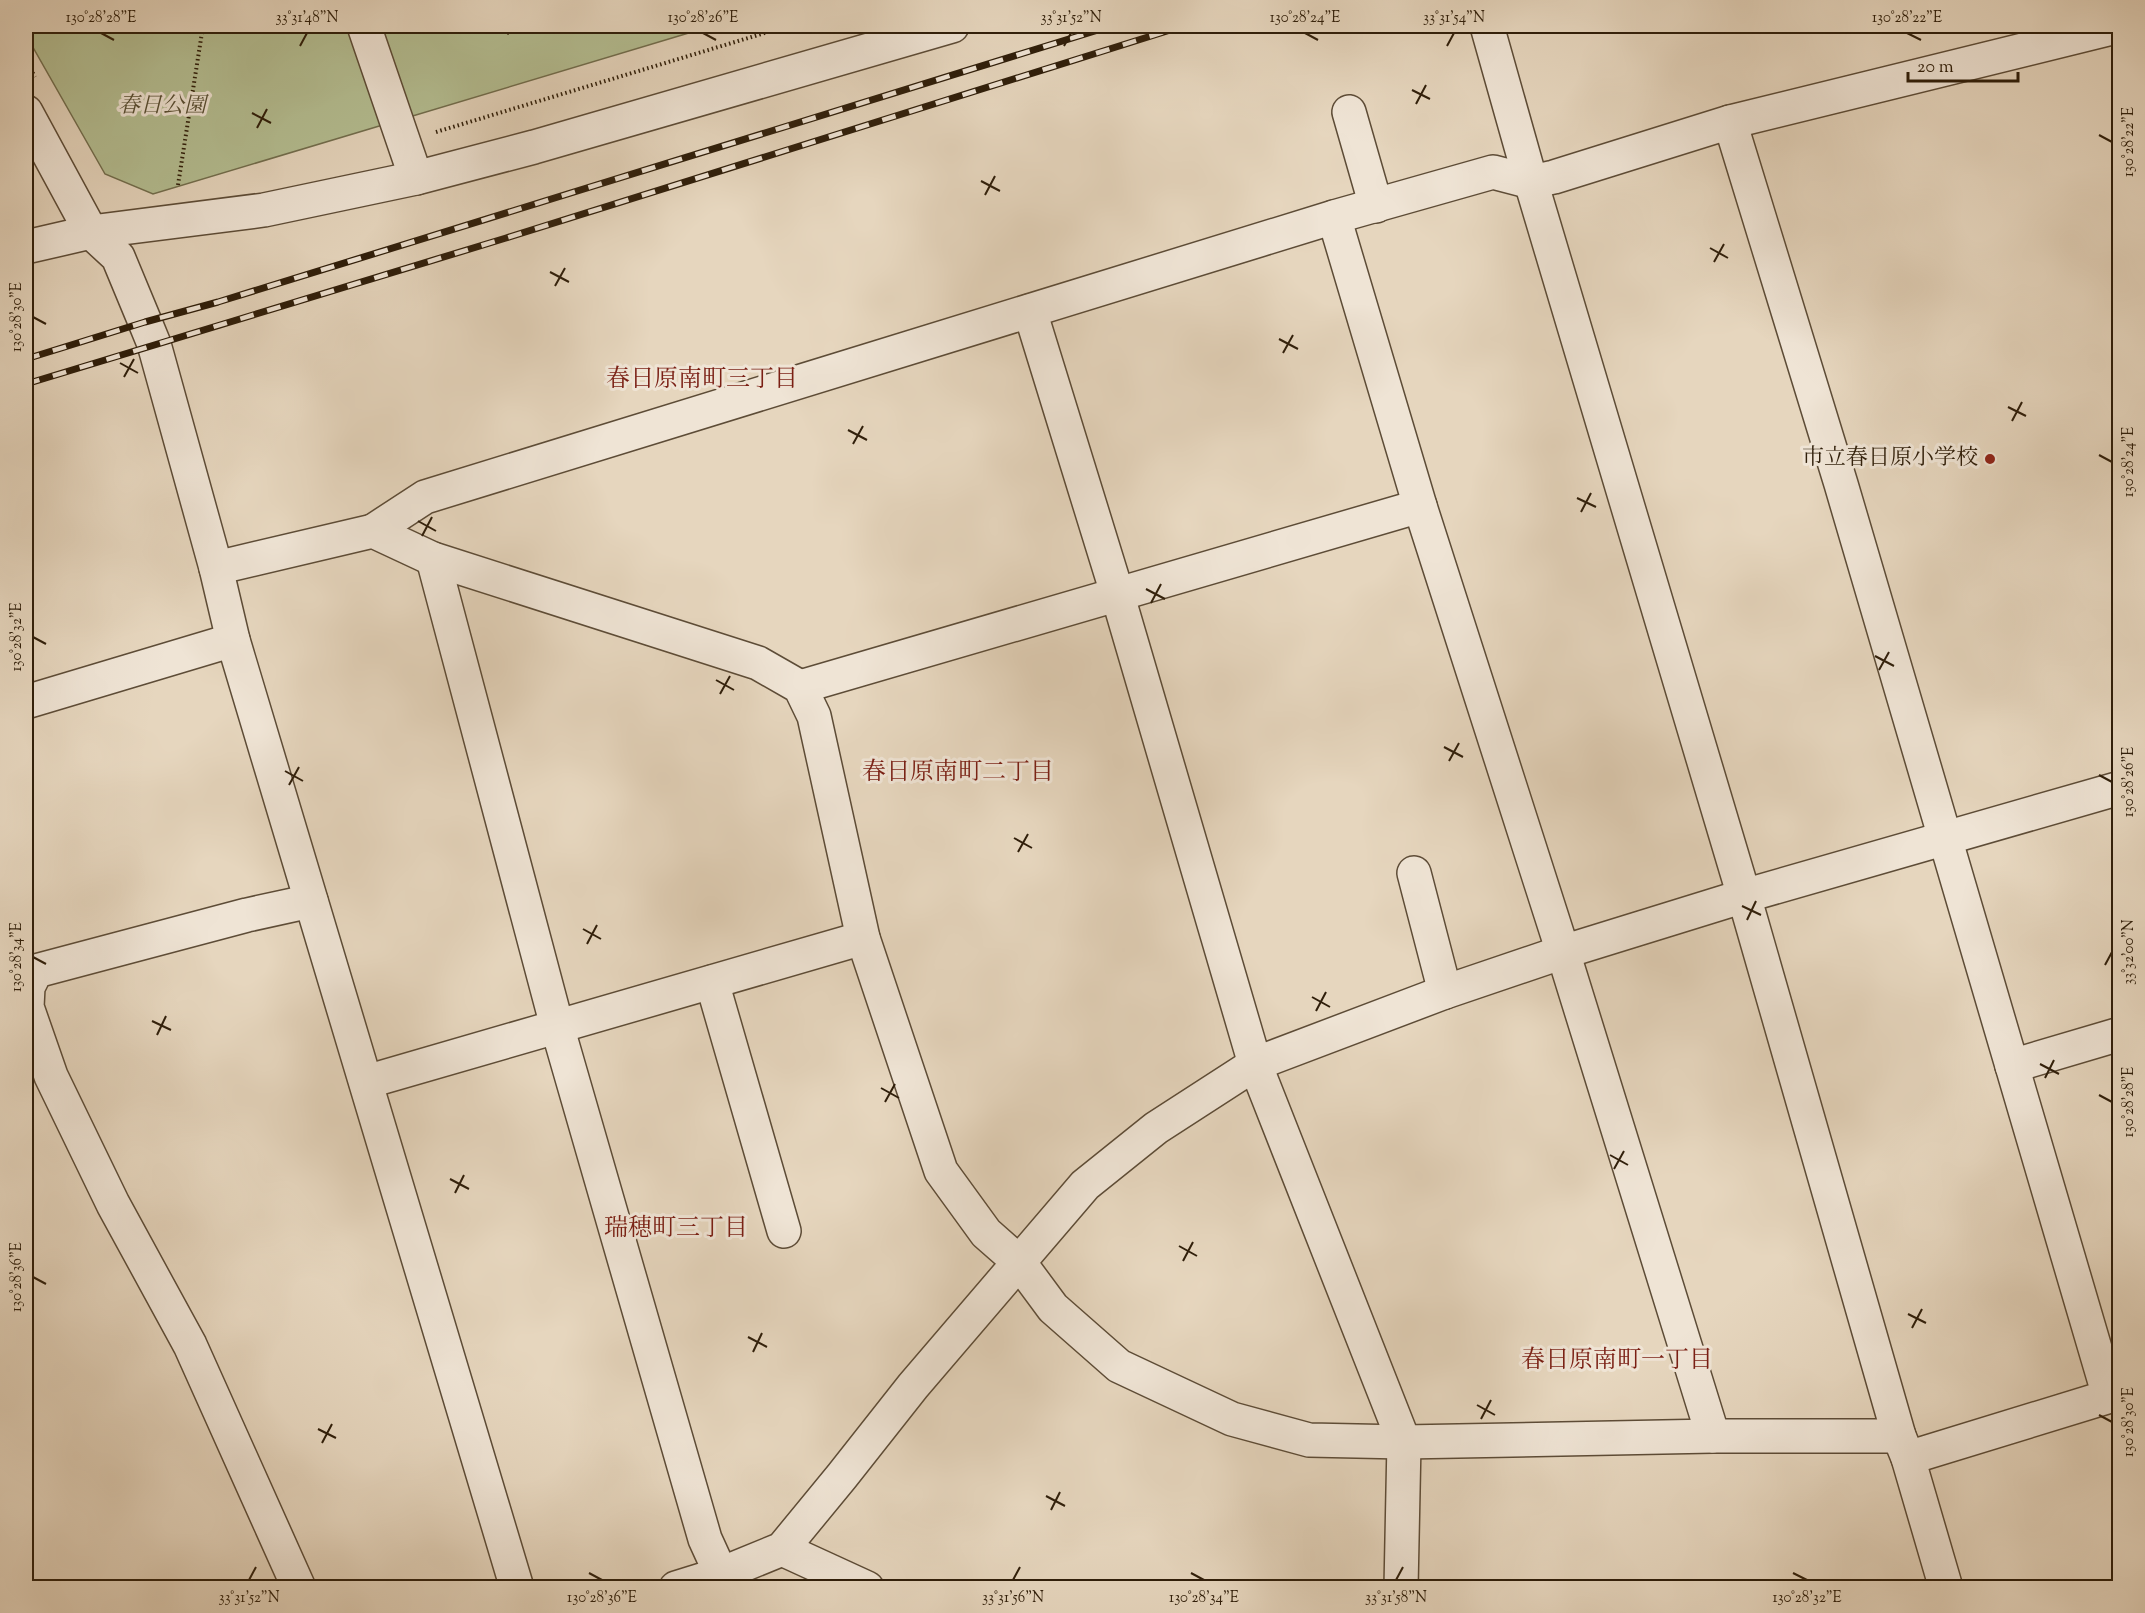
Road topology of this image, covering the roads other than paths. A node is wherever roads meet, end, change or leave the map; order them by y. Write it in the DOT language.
graph roads {
  1 [pos="364,26"];
  2 [pos="952,26"];
  3 [pos="2120,26"];
  4 [pos="1489,30"];
  5 [pos="26,112"];
  6 [pos="1350,112"];
  7 [pos="1731,122"];
  8 [pos="416,178"];
  9 [pos="1531,182"];
  10 [pos="1376,206"];
  11 [pos="1334,218"];
  12 [pos="91,232"];
  13 [pos="26,247"];
  14 [pos="1030,311"];
  15 [pos="1420,506"];
  16 [pos="373,531"];
  17 [pos="433,559"];
  18 [pos="216,568"];
  19 [pos="1118,593"];
  20 [pos="233,640"];
  21 [pos="800,687"];
  22 [pos="26,702"];
  23 [pos="2120,788"];
  24 [pos="1946,840"];
  25 [pos="1414,873"];
  26 [pos="1743,896"];
  27 [pos="311,902"];
  28 [pos="863,938"];
  29 [pos="1563,952"];
  30 [pos="712,982"];
  31 [pos="1445,992"];
  32 [pos="557,1026"];
  33 [pos="2120,1034"];
  34 [pos="1255,1064"];
  35 [pos="2012,1066"];
  36 [pos="366,1082"];
  37 [pos="784,1231"];
  38 [pos="1019,1262"];
  39 [pos="2114,1394"];
  40 [pos="1713,1436"];
  41 [pos="1404,1442"];
  42 [pos="1903,1447"];
  43 [pos="782,1549"];
  44 [pos="726,1581"];
  45 [pos="298,1587"];
  46 [pos="517,1587"];
  47 [pos="676,1587"];
  48 [pos="867,1587"];
  49 [pos="1401,1587"];
  50 [pos="1946,1587"];
  1 -- 8 [label="street"];
  2 -- 8 [label="street"];
  3 -- 7 [label="street"];
  4 -- 9 [label="street"];
  5 -- 12 [label="street"];
  6 -- 10 [label="street"];
  7 -- 9 [label="street"];
  7 -- 24 [label="street"];
  8 -- 12 [label="street"];
  9 -- 10 [label="street"];
  9 -- 26 [label="street"];
  10 -- 11 [label="street"];
  11 -- 14 [label="street"];
  11 -- 15 [label="street"];
  12 -- 13 [label="street"];
  12 -- 18 [label="street"];
  14 -- 16 [label="street"];
  14 -- 19 [label="street"];
  15 -- 19 [label="street"];
  15 -- 29 [label="street"];
  16 -- 17 [label="street"];
  16 -- 18 [label="street"];
  17 -- 21 [label="street"];
  17 -- 32 [label="street"];
  18 -- 20 [label="street"];
  19 -- 21 [label="street"];
  19 -- 34 [label="street"];
  20 -- 22 [label="street"];
  20 -- 27 [label="street"];
  21 -- 28 [label="street"];
  23 -- 24 [label="street"];
  24 -- 26 [label="street"];
  24 -- 35 [label="street"];
  25 -- 31 [label="street"];
  26 -- 29 [label="street"];
  26 -- 42 [label="street"];
  27 -- 36 [label="street"];
  27 -- 45 [label="street"];
  28 -- 30 [label="street"];
  28 -- 38 [label="street"];
  29 -- 31 [label="street"];
  29 -- 40 [label="street"];
  30 -- 32 [label="street"];
  30 -- 37 [label="street"];
  31 -- 34 [label="street"];
  32 -- 36 [label="street"];
  32 -- 44 [label="street"];
  33 -- 35 [label="street"];
  34 -- 38 [label="street"];
  34 -- 41 [label="street"];
  35 -- 39 [label="street"];
  36 -- 46 [label="street"];
  38 -- 41 [label="street"];
  38 -- 43 [label="street"];
  39 -- 42 [label="street"];
  40 -- 41 [label="street"];
  40 -- 42 [label="street"];
  41 -- 49 [label="street"];
  42 -- 50 [label="street"];
  43 -- 44 [label="street"];
  43 -- 48 [label="street"];
  44 -- 47 [label="street"];
}
